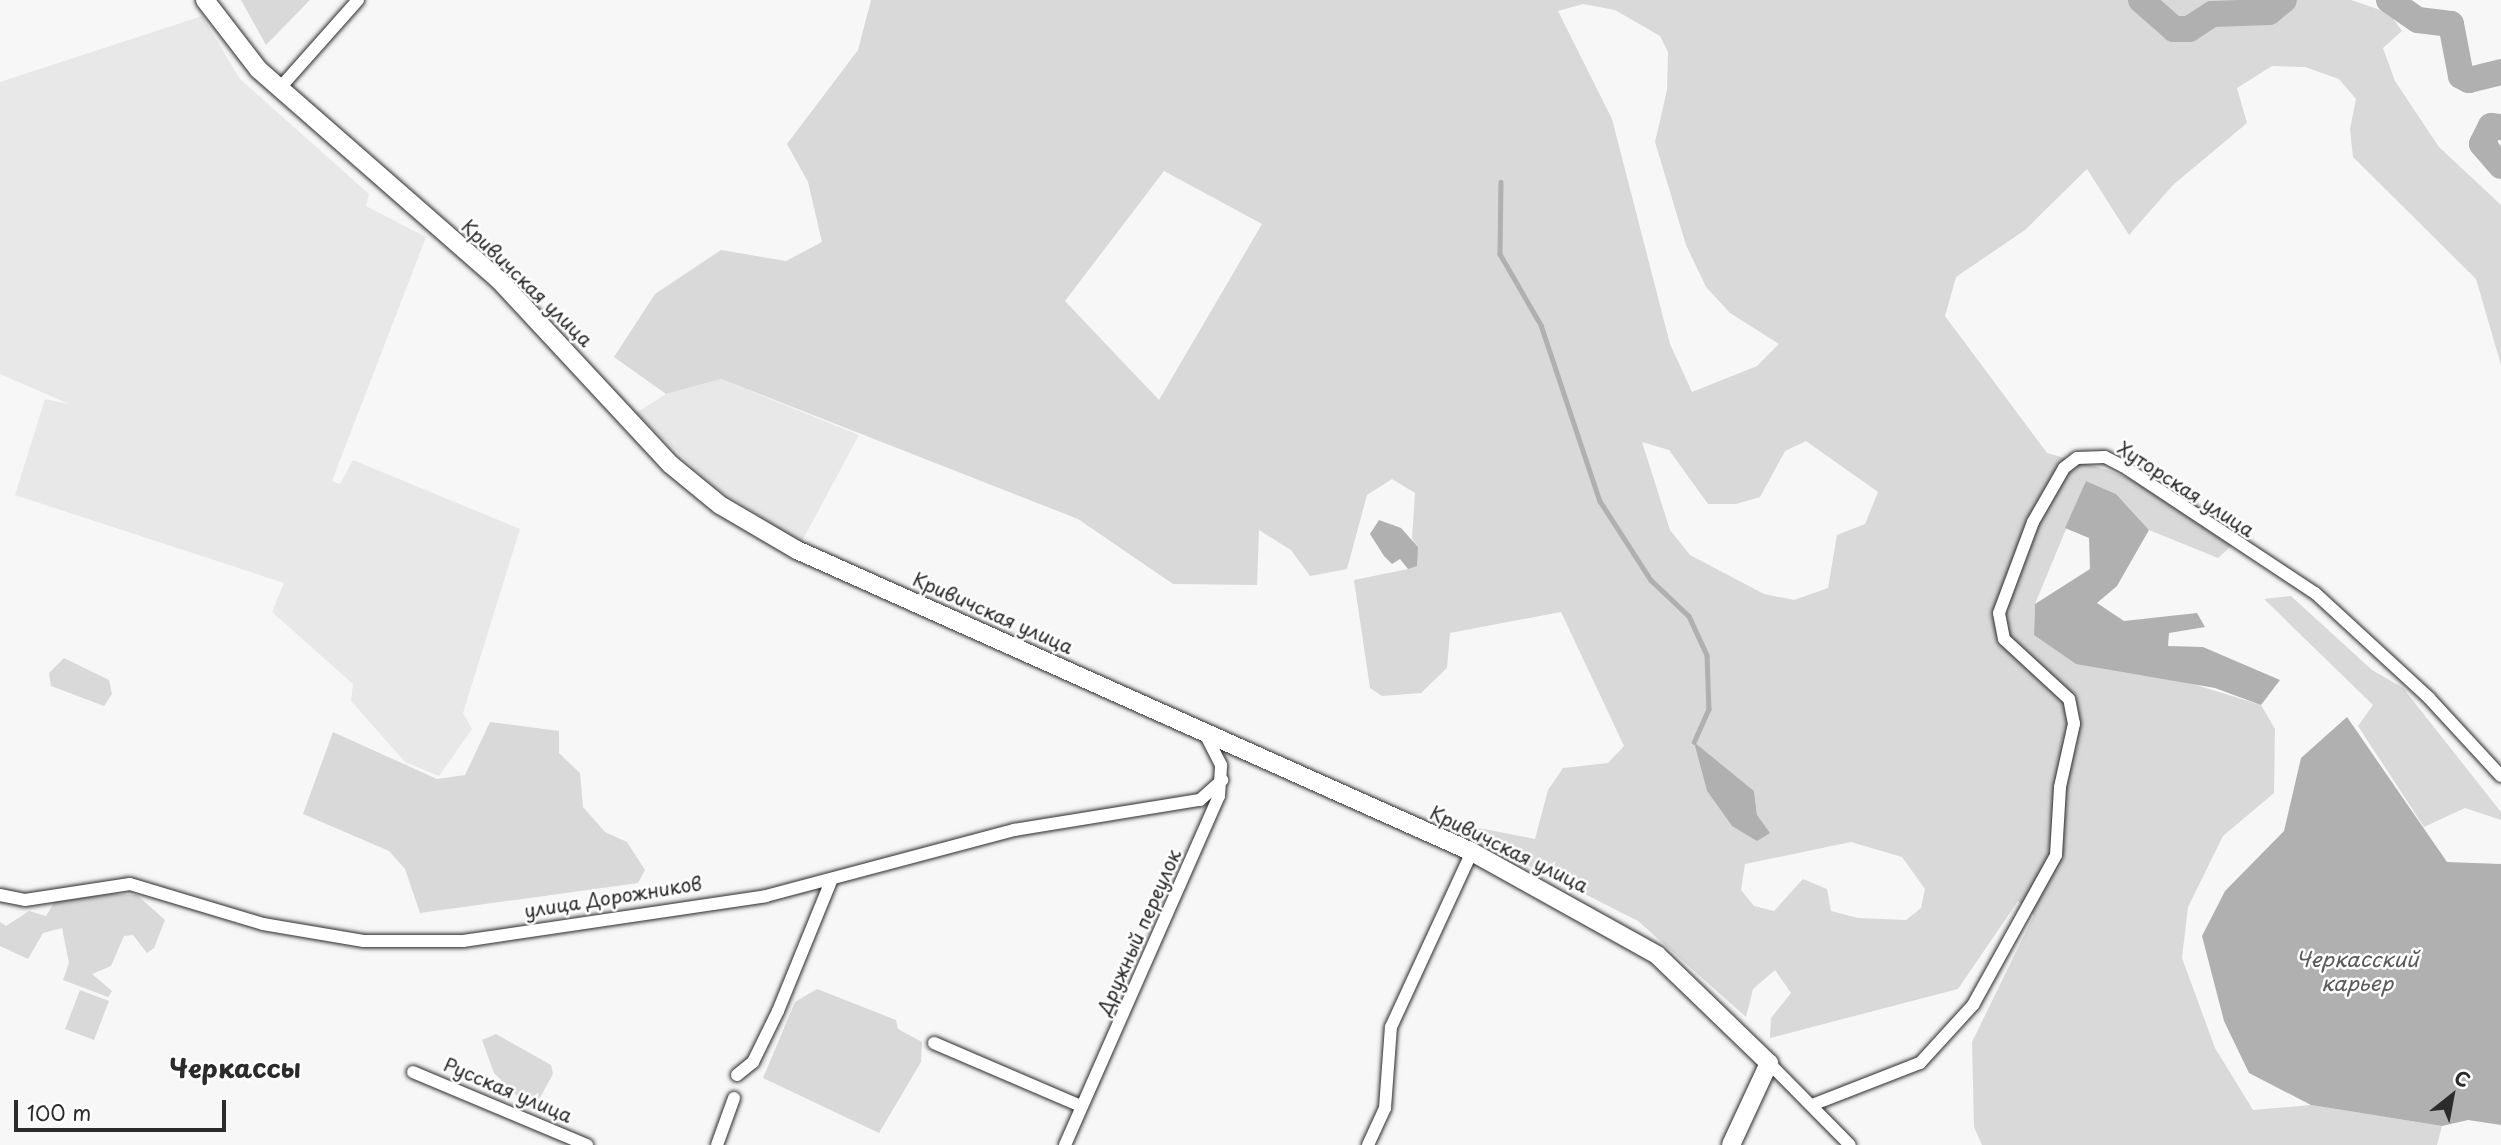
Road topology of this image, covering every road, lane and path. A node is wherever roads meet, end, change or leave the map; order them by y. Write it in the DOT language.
graph roads {
  1 [pos="205,0"];
  2 [pos="358,0"];
  3 [pos="279,89"];
  4 [pos="1205,732"];
  5 [pos="2501,776"];
  6 [pos="1222,780"];
  7 [pos="1472,852"];
  8 [pos="831,881"];
  9 [pos="0,895"];
  10 [pos="934,1043"];
  11 [pos="1769,1063"];
  12 [pos="413,1072"];
  13 [pos="737,1075"];
  14 [pos="734,1098"];
  15 [pos="1812,1105"];
  16 [pos="1081,1106"];
  17 [pos="587,1145"];
  18 [pos="717,1145"];
  19 [pos="1065,1145"];
  20 [pos="1368,1145"];
  21 [pos="1731,1145"];
  22 [pos="1850,1145"];
  1 -- 3 [label="street, Кривичская улица"];
  2 -- 3 [label="street"];
  3 -- 4 [label="street, Кривичская улица"];
  4 -- 6 [label="street"];
  4 -- 7 [label="street, Кривичская улица"];
  5 -- 15 [label="street, Хуторская улица"];
  6 -- 8 [label="street, улица Дорожников"];
  6 -- 16 [label="street, Дружный переулок"];
  7 -- 11 [label="street, Кривичская улица"];
  7 -- 20 [label="street"];
  8 -- 9 [label="street, улица Дорожников"];
  8 -- 13 [label="street"];
  10 -- 16 [label="street"];
  11 -- 15 [label="street, Кривичская улица"];
  11 -- 21 [label="street"];
  12 -- 17 [label="street, Русская улица"];
  14 -- 18 [label="street"];
  15 -- 22 [label="street, Кривичская улица"];
  16 -- 19 [label="street, Дружный переулок"];
}
